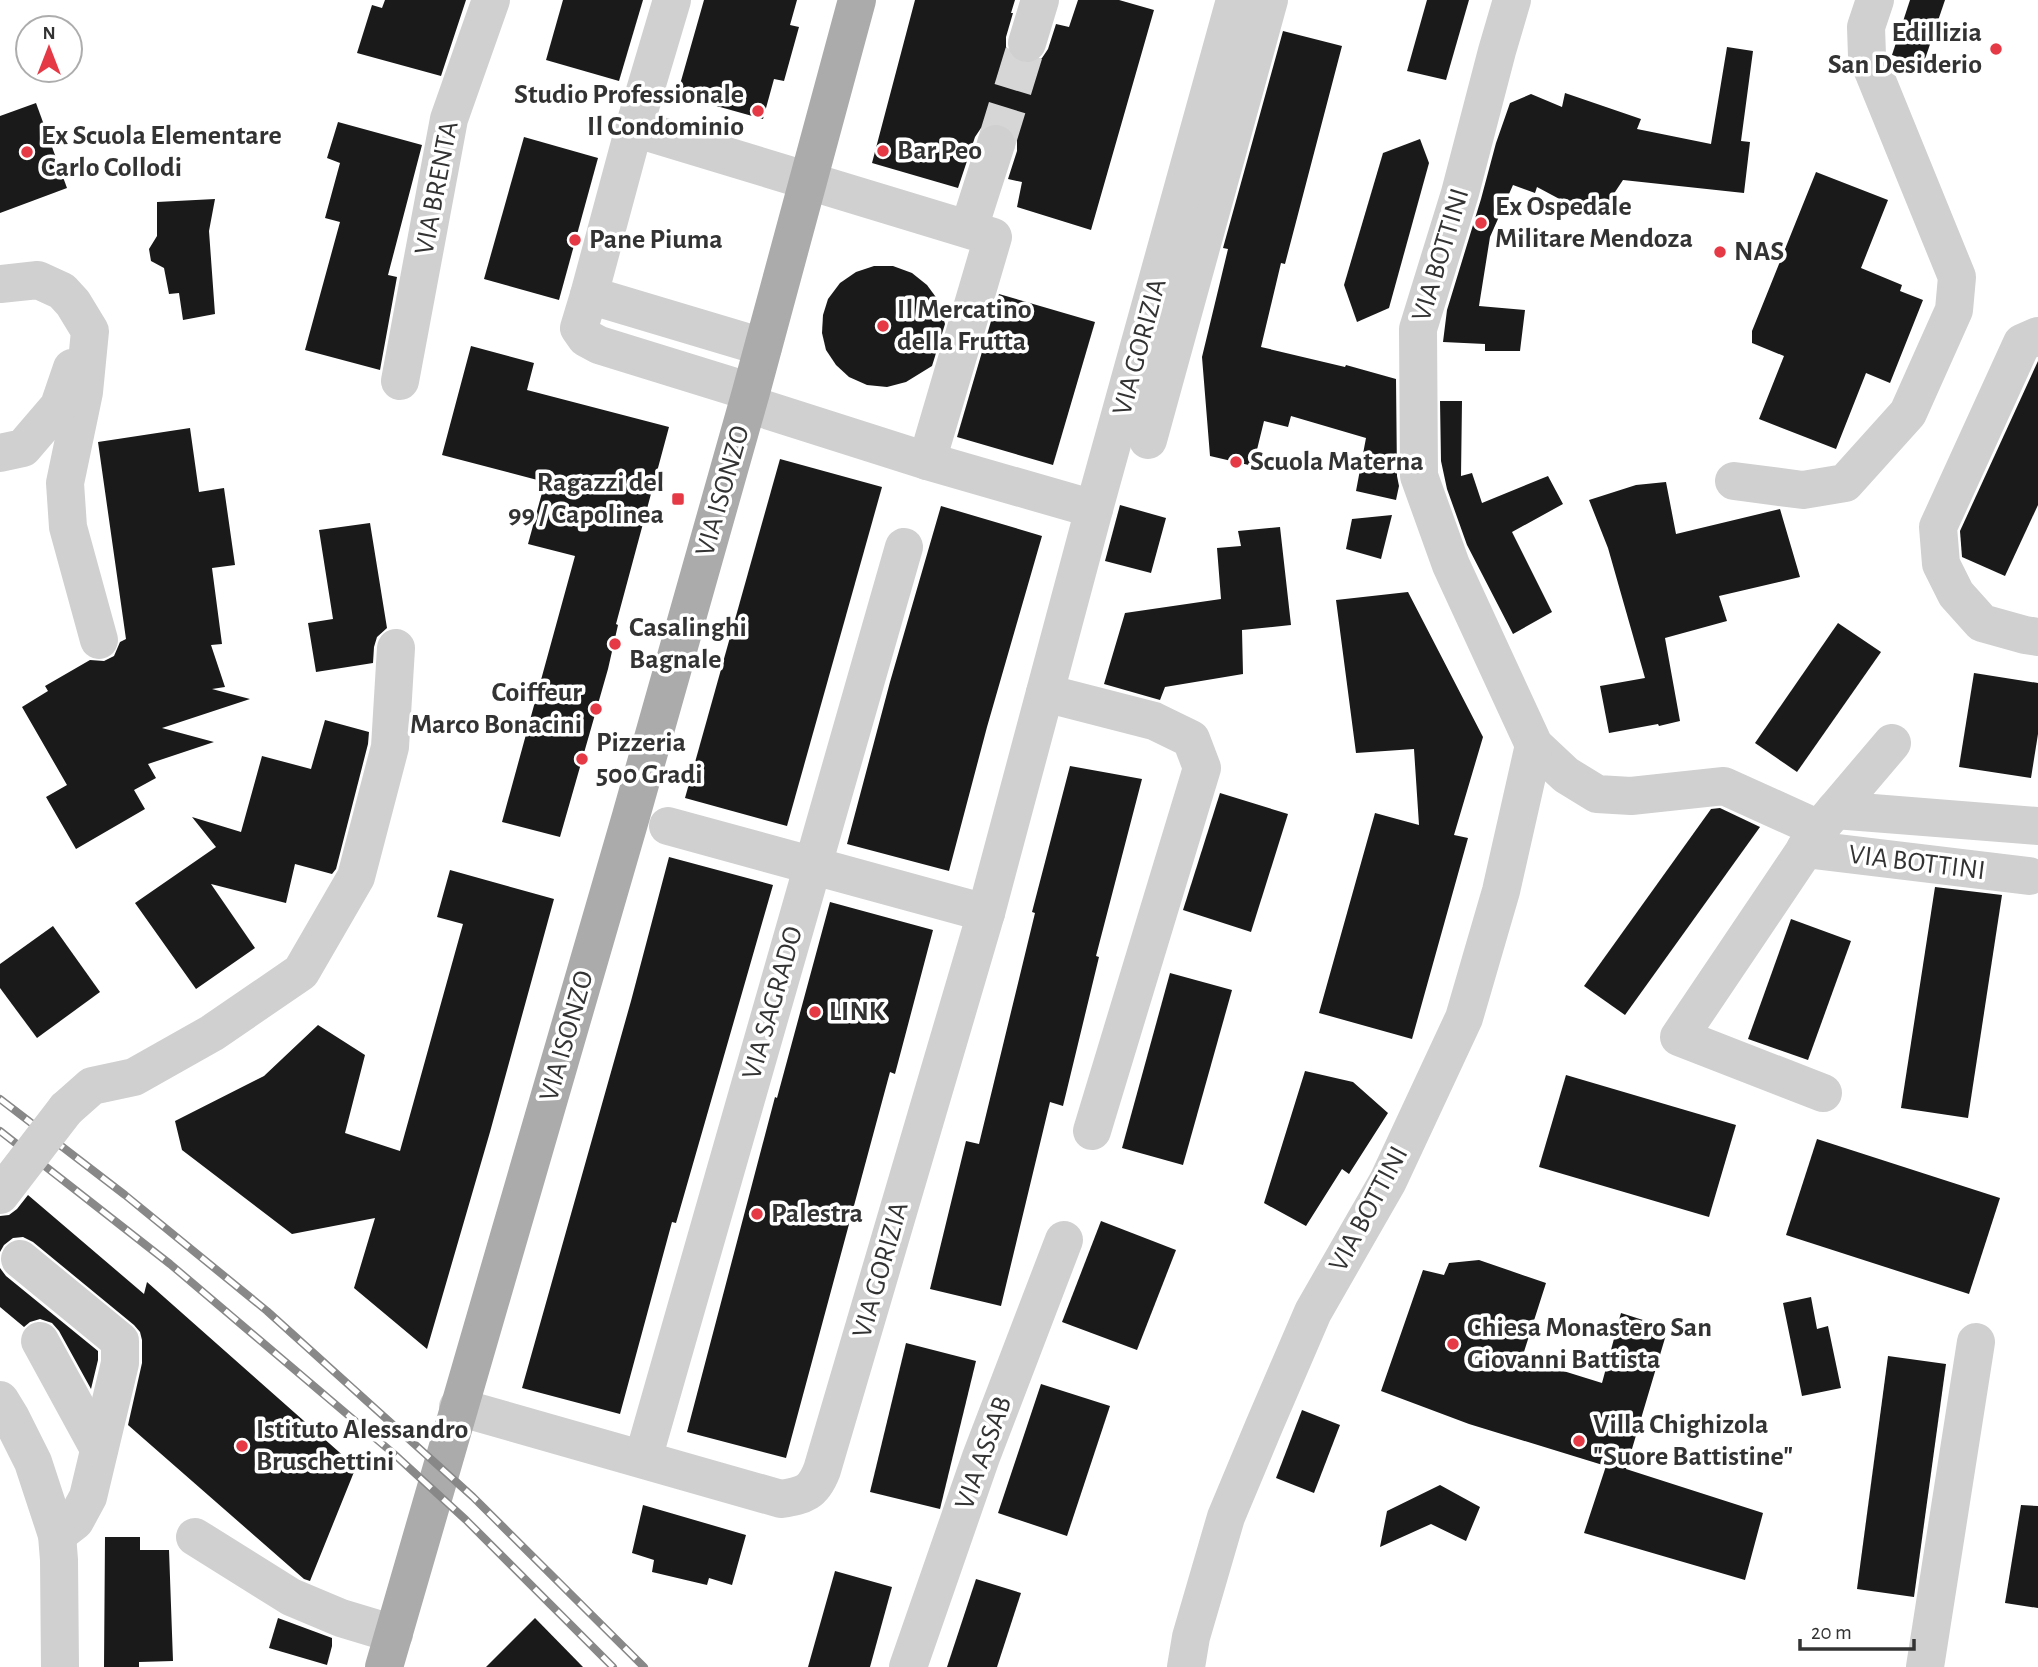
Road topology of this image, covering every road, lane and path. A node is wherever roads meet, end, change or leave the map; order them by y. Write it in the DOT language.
graph roads {
  1 [pos="491,0"];
  2 [pos="672,0"];
  3 [pos="857,0"];
  4 [pos="1040,0"];
  5 [pos="1235,0"];
  6 [pos="1269,0"];
  7 [pos="1512,0"];
  8 [pos="1875,0"];
  9 [pos="1027,43"];
  10 [pos="634,128"];
  11 [pos="996,144"];
  12 [pos="808,181"];
  13 [pos="981,232"];
  14 [pos="0,284"];
  15 [pos="589,295"];
  16 [pos="73,303"];
  17 [pos="2038,336"];
  18 [pos="763,347"];
  19 [pos="401,381"];
  20 [pos="750,398"];
  21 [pos="1148,440"];
  22 [pos="0,453"];
  23 [pos="927,460"];
  24 [pos="1734,481"];
  25 [pos="1094,509"];
  26 [pos="904,547"];
  27 [pos="2038,637"];
  28 [pos="100,640"];
  29 [pos="396,648"];
  30 [pos="1045,693"];
  31 [pos="1892,743"];
  32 [pos="1534,745"];
  33 [pos="668,826"];
  34 [pos="2038,826"];
  35 [pos="1820,829"];
  36 [pos="812,865"];
  37 [pos="2029,876"];
  38 [pos="986,914"];
  39 [pos="1823,1093"];
  40 [pos="1092,1131"];
  41 [pos="0,1195"];
  42 [pos="1064,1240"];
  43 [pos="20,1259"];
  44 [pos="40,1341"];
  45 [pos="1976,1342"];
  46 [pos="0,1400"];
  47 [pos="458,1407"];
  48 [pos="99,1449"];
  49 [pos="643,1459"];
  50 [pos="57,1535"];
  51 [pos="195,1537"];
  52 [pos="389,1650"];
  53 [pos="60,1667"];
  54 [pos="908,1667"];
  55 [pos="1186,1667"];
  56 [pos="1926,1667"];
  1 -- 19 [label="street, VIA BRENTA"];
  2 -- 10 [label="street"];
  3 -- 12 [label="main road, VIA ISONZO"];
  4 -- 9 [label="street"];
  5 -- 25 [label="street, VIA GORIZIA"];
  6 -- 21 [label="street"];
  7 -- 32 [label="street, VIA BOTTINI"];
  8 -- 24 [label="street"];
  10 -- 12 [label="street"];
  10 -- 15 [label="street"];
  11 -- 13 [label="street"];
  12 -- 13 [label="street"];
  12 -- 18 [label="main road, VIA ISONZO"];
  13 -- 23 [label="street"];
  14 -- 16 [label="street"];
  15 -- 18 [label="street"];
  15 -- 20 [label="street"];
  16 -- 22 [label="street"];
  16 -- 28 [label="street"];
  17 -- 27 [label="street"];
  18 -- 20 [label="main road, VIA ISONZO"];
  20 -- 23 [label="street, VIA ISONZO"];
  20 -- 47 [label="main road, VIA ISONZO"];
  23 -- 25 [label="street, VIA ISONZO"];
  25 -- 30 [label="street, VIA GORIZIA"];
  26 -- 36 [label="street, VIA SAGRADO"];
  29 -- 41 [label="street, bridge"];
  30 -- 38 [label="street, VIA GORIZIA"];
  30 -- 40 [label="street"];
  31 -- 35 [label="street, VIA BOTTINI"];
  32 -- 35 [label="street, VIA BOTTINI"];
  32 -- 55 [label="street, VIA BOTTINI"];
  33 -- 36 [label="street"];
  34 -- 35 [label="street, VIA BOTTINI"];
  35 -- 37 [label="street, VIA BOTTINI"];
  35 -- 39 [label="street, VIA BOTTINI"];
  36 -- 38 [label="street"];
  36 -- 49 [label="street, VIA SAGRADO"];
  38 -- 49 [label="street, VIA GORIZIA"];
  42 -- 54 [label="street, VIA ASSAB"];
  43 -- 48 [label="street"];
  44 -- 48 [label="street"];
  45 -- 56 [label="street"];
  46 -- 50 [label="street"];
  47 -- 49 [label="street, VIA GORIZIA"];
  47 -- 52 [label="main road, VIA ISONZO"];
  48 -- 50 [label="street"];
  50 -- 53 [label="street"];
  51 -- 52 [label="street"];
}
